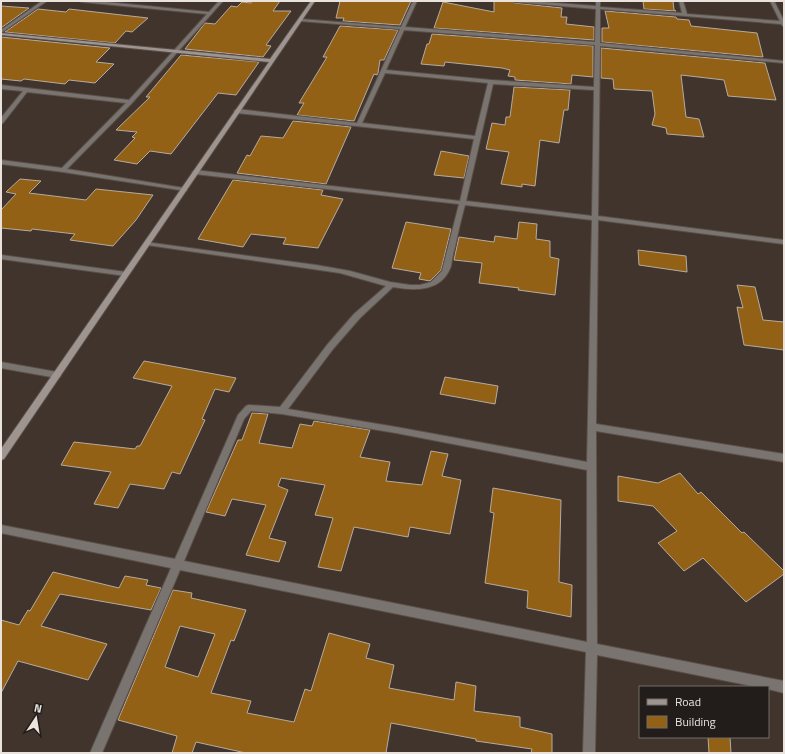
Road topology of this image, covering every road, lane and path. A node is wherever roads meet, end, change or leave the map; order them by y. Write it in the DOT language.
graph roads {
  1 [pos="45,1"];
  2 [pos="82,1"];
  3 [pos="221,1"];
  4 [pos="313,1"];
  5 [pos="415,1"];
  6 [pos="516,1"];
  7 [pos="681,1"];
  8 [pos="772,1"];
  9 [pos="124,3"];
  10 [pos="598,4"];
  11 [pos="210,12"];
  12 [pos="685,15"];
  13 [pos="300,20"];
  14 [pos="783,25"];
  15 [pos="403,28"];
  16 [pos="1,33"];
  17 [pos="597,44"];
  18 [pos="176,52"];
  19 [pos="271,61"];
  20 [pos="784,62"];
  21 [pos="384,71"];
  22 [pos="491,82"];
  23 [pos="1,87"];
  24 [pos="596,89"];
  25 [pos="26,90"];
  26 [pos="130,102"];
  27 [pos="237,111"];
  28 [pos="1,122"];
  29 [pos="360,123"];
  30 [pos="478,138"];
  31 [pos="1,162"];
  32 [pos="63,170"];
  33 [pos="195,172"];
  34 [pos="184,190"];
  35 [pos="463,204"];
  36 [pos="594,218"];
  37 [pos="784,242"];
  38 [pos="147,243"];
  39 [pos="1,257"];
  40 [pos="126,274"];
  41 [pos="390,285"];
  42 [pos="1,365"];
  43 [pos="57,375"];
  44 [pos="282,411"];
  45 [pos="592,427"];
  46 [pos="1,456"];
  47 [pos="784,458"];
  48 [pos="591,467"];
  49 [pos="1,529"];
  50 [pos="176,564"];
  51 [pos="592,648"];
  52 [pos="784,687"];
  53 [pos="96,753"];
  54 [pos="589,753"];
  1 -- 16 [label="street"];
  2 -- 9 [label="street"];
  3 -- 11 [label="street"];
  4 -- 13 [label="street"];
  5 -- 15 [label="street"];
  6 -- 10 [label="street"];
  7 -- 12 [label="street"];
  8 -- 14 [label="street"];
  9 -- 11 [label="street"];
  10 -- 12 [label="street"];
  10 -- 17 [label="street"];
  11 -- 18 [label="street"];
  12 -- 14 [label="street"];
  13 -- 15 [label="street"];
  13 -- 19 [label="street"];
  15 -- 17 [label="street"];
  15 -- 21 [label="street"];
  16 -- 18 [label="street"];
  17 -- 20 [label="street"];
  17 -- 24 [label="street"];
  18 -- 19 [label="street"];
  18 -- 26 [label="street"];
  19 -- 27 [label="street"];
  21 -- 22 [label="street"];
  21 -- 29 [label="street"];
  22 -- 24 [label="street"];
  22 -- 30 [label="street"];
  23 -- 25 [label="street"];
  24 -- 36 [label="street"];
  25 -- 26 [label="street"];
  25 -- 28 [label="street"];
  26 -- 32 [label="street"];
  27 -- 29 [label="street"];
  27 -- 33 [label="street"];
  29 -- 30 [label="street"];
  30 -- 35 [label="street"];
  31 -- 32 [label="street"];
  32 -- 34 [label="street"];
  33 -- 34 [label="street"];
  33 -- 35 [label="street"];
  34 -- 38 [label="street"];
  35 -- 36 [label="street"];
  35 -- 41 [label="street"];
  36 -- 37 [label="street"];
  36 -- 45 [label="street"];
  38 -- 40 [label="street"];
  38 -- 41 [label="street"];
  39 -- 40 [label="street"];
  40 -- 43 [label="street"];
  41 -- 44 [label="street"];
  42 -- 43 [label="street"];
  43 -- 46 [label="street"];
  44 -- 48 [label="street"];
  44 -- 50 [label="street"];
  45 -- 47 [label="street"];
  45 -- 48 [label="street"];
  48 -- 51 [label="street"];
  49 -- 50 [label="street"];
  50 -- 51 [label="street"];
  50 -- 53 [label="street"];
  51 -- 52 [label="street"];
  51 -- 54 [label="street"];
}
